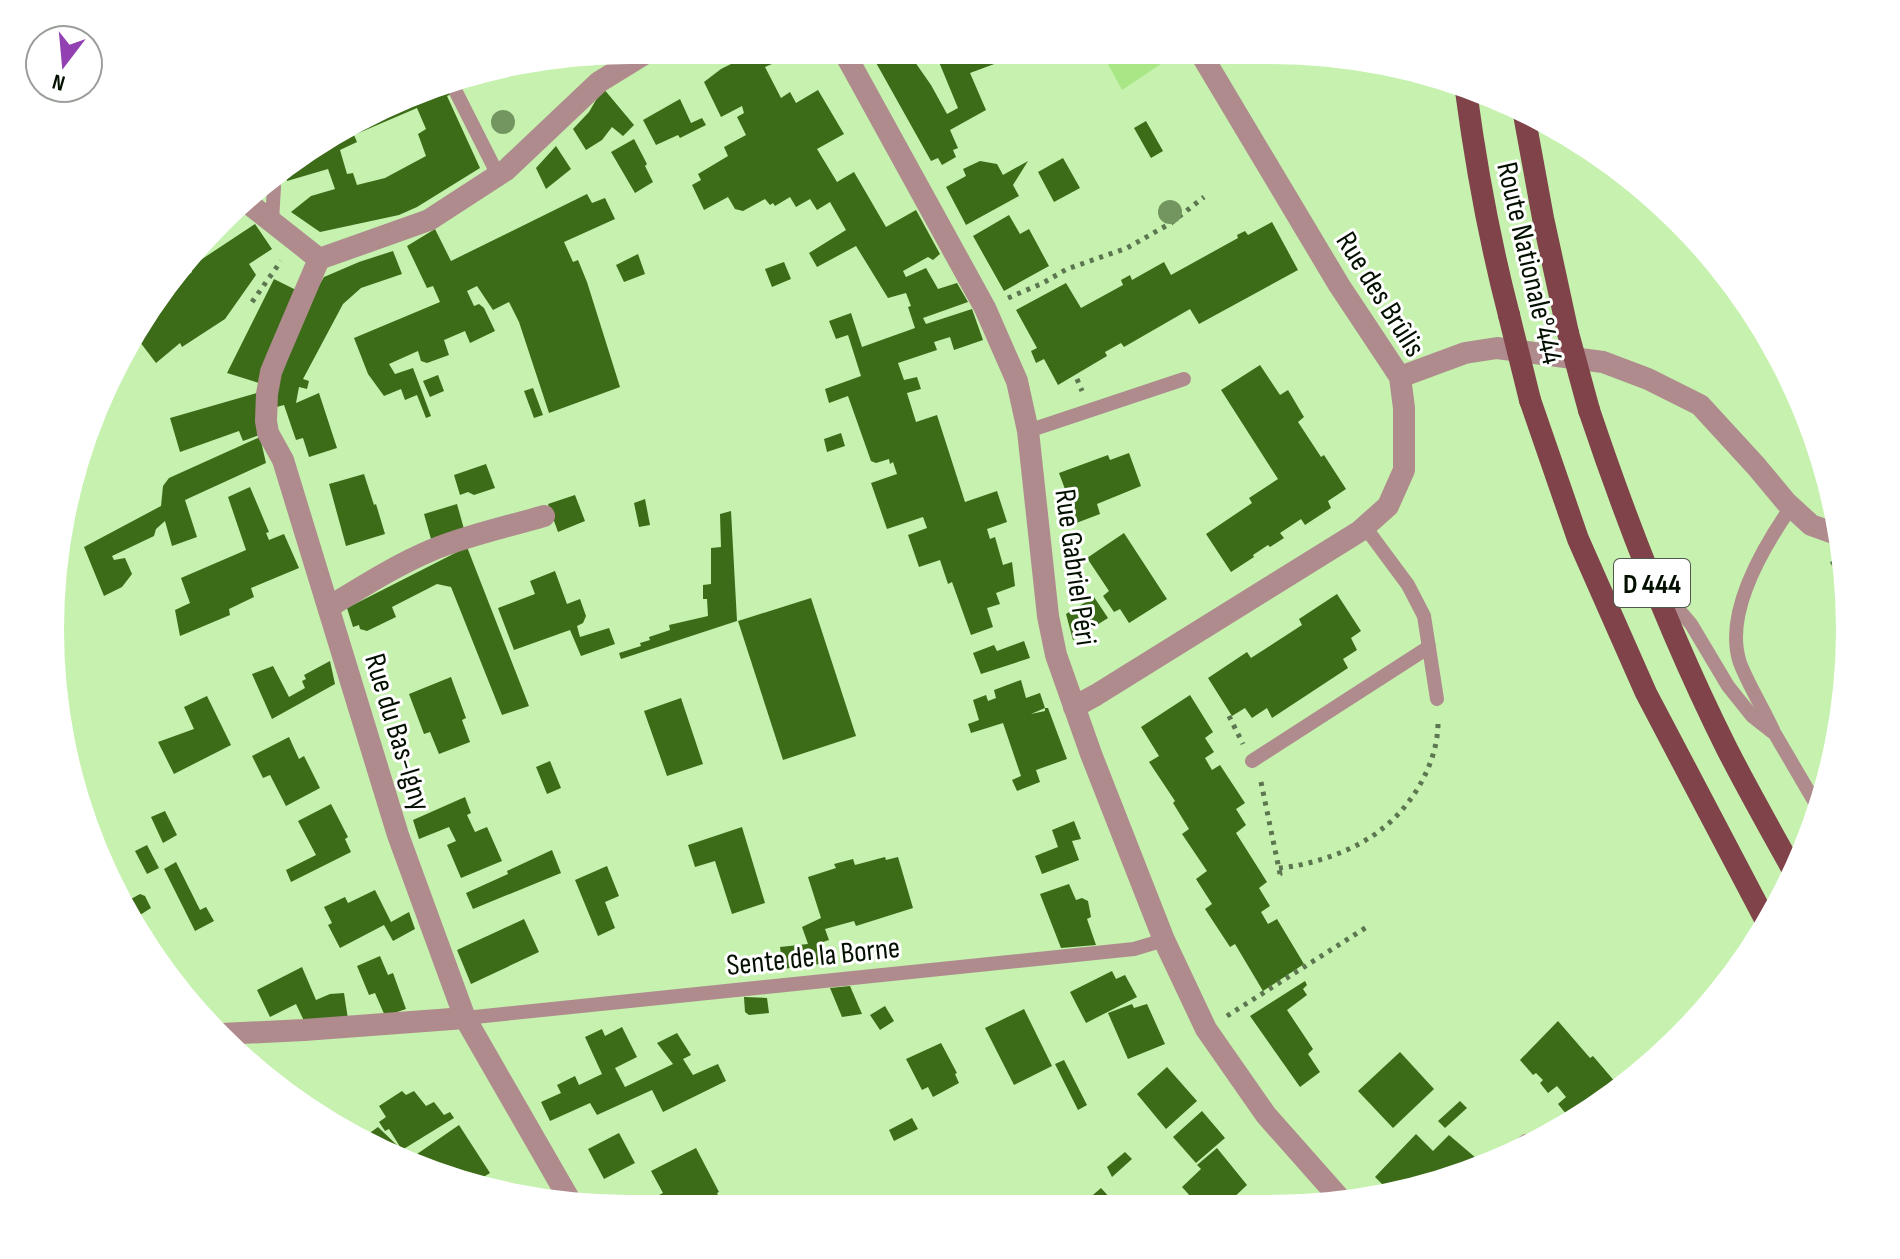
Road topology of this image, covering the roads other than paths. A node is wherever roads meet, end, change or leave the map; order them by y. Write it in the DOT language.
graph roads {
  1 [pos="628,64"];
  2 [pos="851,64"];
  3 [pos="1207,64"];
  4 [pos="456,92"];
  5 [pos="1467,100"];
  6 [pos="1526,125"];
  7 [pos="498,175"];
  8 [pos="274,190"];
  9 [pos="254,207"];
  10 [pos="272,221"];
  11 [pos="319,259"];
  12 [pos="1400,377"];
  13 [pos="1184,379"];
  14 [pos="1028,431"];
  15 [pos="1791,507"];
  16 [pos="544,516"];
  17 [pos="1365,527"];
  18 [pos="1827,531"];
  19 [pos="1649,576"];
  20 [pos="329,607"];
  21 [pos="1429,647"];
  22 [pos="1437,699"];
  23 [pos="1074,707"];
  24 [pos="1775,734"];
  25 [pos="1252,761"];
  26 [pos="1811,795"];
  27 [pos="1787,859"];
  28 [pos="1761,911"];
  29 [pos="1164,940"];
  30 [pos="465,1018"];
  31 [pos="235,1033"];
  32 [pos="564,1191"];
  33 [pos="1333,1191"];
  1 -- 7 [label="street"];
  2 -- 14 [label="street, Rue Gabriel Péri"];
  3 -- 12 [label="street, Rue des Brûlis"];
  4 -- 7 [label="lane"];
  5 -- 28 [label="main road, Route Nationale°444 / D 444, bridge"];
  6 -- 19 [label="main road, Route Nationale°444 / D 444, bridge"];
  7 -- 11 [label="street"];
  8 -- 10 [label="lane"];
  9 -- 10 [label="street"];
  10 -- 11 [label="street"];
  11 -- 20 [label="street, Rue du Bas-Igny"];
  12 -- 15 [label="street"];
  12 -- 17 [label="street, Rue des Brûlis"];
  13 -- 14 [label="lane"];
  14 -- 23 [label="street, Rue Gabriel Péri"];
  15 -- 18 [label="street"];
  15 -- 24 [label="lane"];
  16 -- 20 [label="street"];
  17 -- 21 [label="lane"];
  17 -- 23 [label="street, Rue des Brûlis"];
  19 -- 24 [label="lane"];
  19 -- 27 [label="main road, D 444"];
  20 -- 30 [label="street, Rue du Bas-Igny"];
  21 -- 22 [label="lane"];
  21 -- 25 [label="lane"];
  23 -- 29 [label="street, Rue Gabriel Péri"];
  24 -- 26 [label="lane"];
  29 -- 30 [label="lane, Sente de la Borne"];
  29 -- 33 [label="street, Rue Gabriel Péri"];
  30 -- 31 [label="street"];
  30 -- 32 [label="street, Rue du Bas-Igny"];
}
